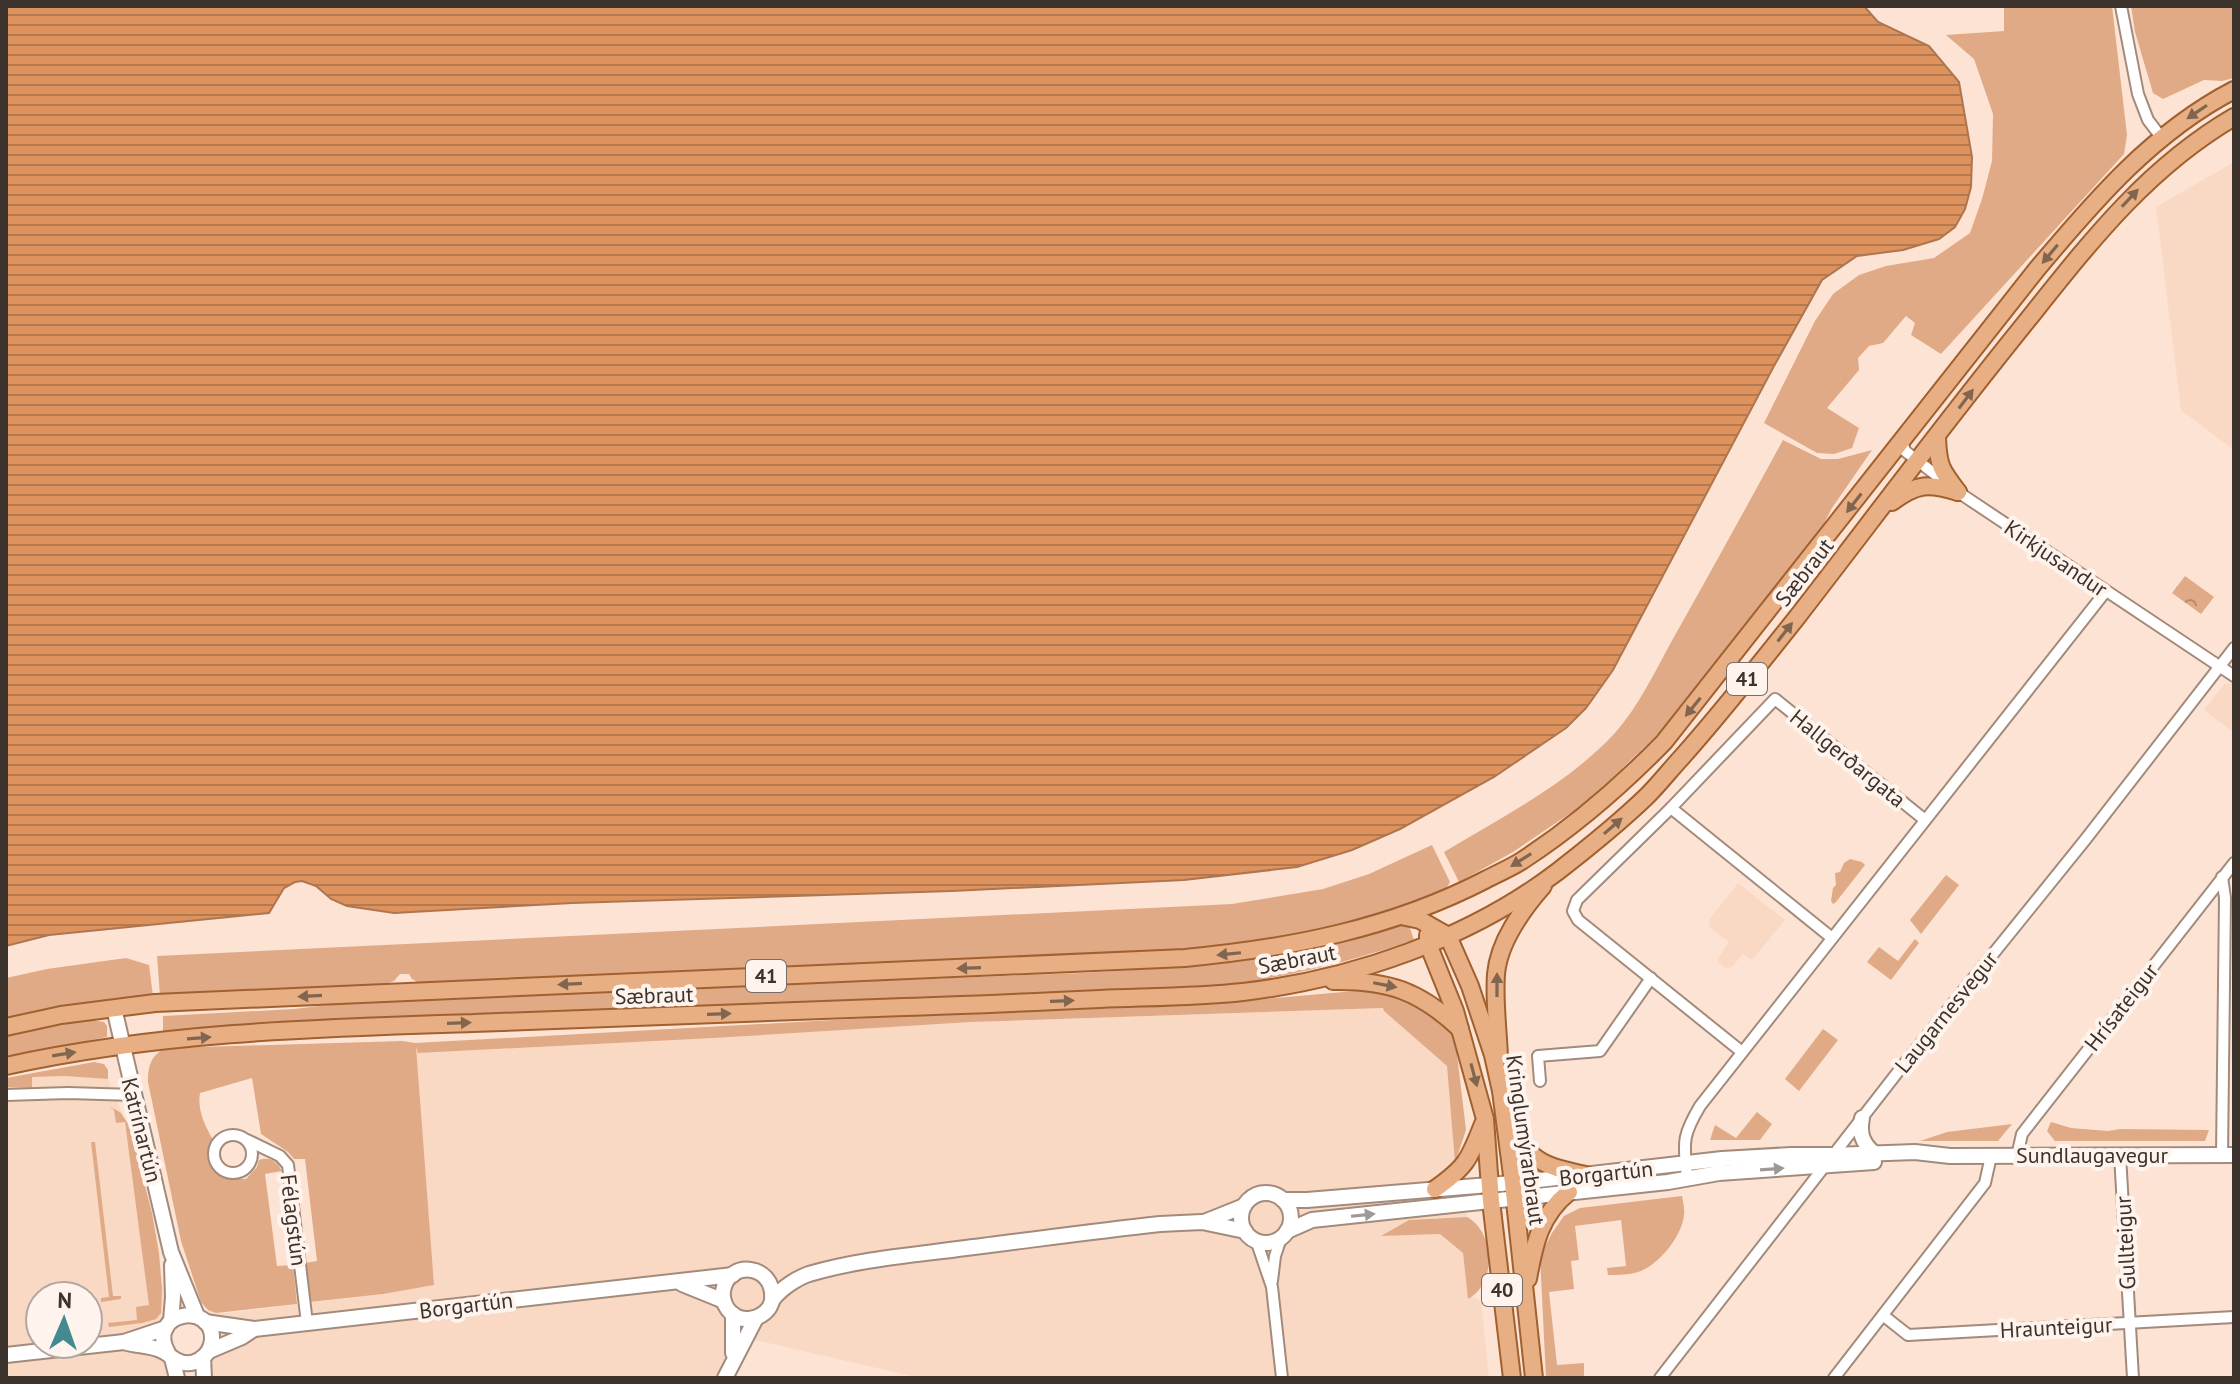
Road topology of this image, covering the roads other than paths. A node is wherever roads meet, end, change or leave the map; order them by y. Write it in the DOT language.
graph roads {
  1 [pos="2121,6"];
  2 [pos="2234,90"];
  3 [pos="2234,117"];
  4 [pos="2161,137"];
  5 [pos="1937,437"];
  6 [pos="1902,441"];
  7 [pos="1918,461"];
  8 [pos="1958,492"];
  9 [pos="1878,512"];
  10 [pos="2106,591"];
  11 [pos="2234,648"];
  12 [pos="2219,667"];
  13 [pos="2234,676"];
  14 [pos="1671,808"];
  15 [pos="1925,820"];
  16 [pos="2234,863"];
  17 [pos="1553,876"];
  18 [pos="2222,877"];
  19 [pos="1455,895"];
  20 [pos="1399,916"];
  21 [pos="1430,925"];
  22 [pos="1448,936"];
  23 [pos="1832,938"];
  24 [pos="1428,944"];
  25 [pos="1651,978"];
  26 [pos="1307,982"];
  27 [pos="114,1008"];
  28 [pos="6,1027"];
  29 [pos="1461,1031"];
  30 [pos="122,1045"];
  31 [pos="1742,1052"];
  32 [pos="6,1066"];
  33 [pos="1540,1081"];
  34 [pos="1501,1091"];
  35 [pos="6,1095"];
  36 [pos="134,1095"];
  37 [pos="1862,1118"];
  38 [pos="1485,1119"];
  39 [pos="1505,1123"];
  40 [pos="247,1140"];
  41 [pos="1874,1153"];
  42 [pos="2120,1155"];
  43 [pos="2228,1155"];
  44 [pos="1950,1156"];
  45 [pos="1991,1156"];
  46 [pos="2017,1156"];
  47 [pos="1829,1161"];
  48 [pos="1686,1171"];
  49 [pos="1586,1175"];
  50 [pos="1435,1189"];
  51 [pos="1569,1192"];
  52 [pos="1502,1194"];
  53 [pos="1283,1200"];
  54 [pos="1244,1206"];
  55 [pos="1202,1222"];
  56 [pos="1284,1234"];
  57 [pos="1250,1236"];
  58 [pos="171,1252"];
  59 [pos="763,1274"];
  60 [pos="733,1275"];
  61 [pos="803,1276"];
  62 [pos="678,1282"];
  63 [pos="1272,1287"];
  64 [pos="1525,1296"];
  65 [pos="772,1299"];
  66 [pos="728,1307"];
  67 [pos="1884,1316"];
  68 [pos="2234,1317"];
  69 [pos="756,1318"];
  70 [pos="201,1319"];
  71 [pos="307,1323"];
  72 [pos="2129,1323"];
  73 [pos="168,1325"];
  74 [pos="254,1329"];
  75 [pos="124,1342"];
  76 [pos="206,1354"];
  77 [pos="6,1355"];
  78 [pos="170,1355"];
  79 [pos="733,1359"];
  80 [pos="177,1378"];
  81 [pos="204,1378"];
  82 [pos="725,1378"];
  83 [pos="1282,1378"];
  84 [pos="1512,1378"];
  85 [pos="1523,1378"];
  86 [pos="1534,1378"];
  87 [pos="1660,1378"];
  88 [pos="1834,1378"];
  89 [pos="2133,1378"];
  1 -- 4 [label="street"];
  2 -- 4 [label="main road, Sæbraut / 41, one-way"];
  5 -- 3 [label="main road, Sæbraut / 41, one-way"];
  4 -- 6 [label="main road, Sæbraut / 41, one-way"];
  5 -- 7 [label="main road, Sæbraut / 41"];
  5 -- 8 [label="main road"];
  6 -- 7 [label="street, Kirkjusandur"];
  6 -- 19 [label="main road, Sæbraut / 41, one-way"];
  7 -- 8 [label="street, Kirkjusandur"];
  7 -- 9 [label="main road, Sæbraut / 41"];
  8 -- 9 [label="main road"];
  8 -- 10 [label="street, Kirkjusandur"];
  17 -- 9 [label="main road, Sæbraut / 41, one-way"];
  10 -- 12 [label="street, Kirkjusandur"];
  10 -- 15 [label="street, Hallgerðargata"];
  11 -- 12 [label="street, Laugarnesvegur"];
  12 -- 13 [label="street, Kirkjusandur"];
  12 -- 37 [label="street, Laugarnesvegur"];
  14 -- 15 [label="street, Hallgerðargata"];
  14 -- 23 [label="street"];
  14 -- 25 [label="street, Hallgerðargata"];
  15 -- 23 [label="street, Hallgerðargata"];
  16 -- 18 [label="street, Hrísateigur"];
  17 -- 22 [label="main road, Sæbraut / 41"];
  34 -- 17 [label="main road, one-way"];
  18 -- 43 [label="street"];
  18 -- 46 [label="street, Hrísateigur"];
  19 -- 20 [label="main road, Sæbraut / 41"];
  19 -- 21 [label="main road"];
  20 -- 21 [label="main road"];
  20 -- 27 [label="main road, Sæbraut / 41, one-way"];
  21 -- 22 [label="main road"];
  21 -- 24 [label="main road, Kringlumýrarbraut / 40"];
  22 -- 24 [label="main road, Sæbraut / 41"];
  22 -- 34 [label="main road, Kringlumýrarbraut / 40"];
  23 -- 31 [label="street, Hallgerðargata"];
  24 -- 26 [label="main road, Sæbraut / 41"];
  24 -- 29 [label="main road, Kringlumýrarbraut / 40"];
  25 -- 31 [label="street, Hallgerðargata"];
  25 -- 33 [label="street"];
  26 -- 29 [label="main road, one-way"];
  30 -- 26 [label="main road, Sæbraut / 41, one-way"];
  27 -- 28 [label="main road, Sæbraut / 41"];
  27 -- 30 [label="street, Katrínartún"];
  29 -- 38 [label="main road, Kringlumýrarbraut / 40, one-way"];
  32 -- 30 [label="main road, Sæbraut / 41, one-way"];
  30 -- 36 [label="street, Katrínartún"];
  31 -- 48 [label="street, Hallgerðargata"];
  34 -- 39 [label="main road, Kringlumýrarbraut / 40"];
  35 -- 36 [label="street"];
  36 -- 58 [label="street, Katrínartún"];
  37 -- 41 [label="street"];
  37 -- 47 [label="street, Laugarnesvegur"];
  38 -- 50 [label="main road"];
  38 -- 52 [label="main road, Kringlumýrarbraut / 40"];
  39 -- 49 [label="main road"];
  39 -- 52 [label="main road, Kringlumýrarbraut / 40"];
  40 -- 71 [label="street, Félagstún"];
  41 -- 44 [label="street, Sundlaugavegur"];
  41 -- 47 [label="street, Sundlaugavegur"];
  42 -- 43 [label="street, Sundlaugavegur"];
  42 -- 46 [label="street, Sundlaugavegur"];
  42 -- 72 [label="street, Gullteigur"];
  44 -- 45 [label="street, Sundlaugavegur"];
  44 -- 47 [label="street, Sundlaugavegur"];
  45 -- 46 [label="street, Sundlaugavegur"];
  45 -- 67 [label="street"];
  47 -- 48 [label="street, Borgartún"];
  47 -- 87 [label="street, Laugarnesvegur"];
  48 -- 49 [label="street, Borgartún"];
  48 -- 51 [label="street, Borgartún"];
  49 -- 52 [label="street, Borgartún"];
  50 -- 52 [label="street, Borgartún"];
  50 -- 53 [label="street, Borgartún"];
  51 -- 52 [label="street, Borgartún"];
  51 -- 64 [label="main road"];
  56 -- 52 [label="street, Borgartún, one-way"];
  52 -- 64 [label="main road, Kringlumýrarbraut / 40"];
  52 -- 84 [label="main road, Kringlumýrarbraut / 40"];
  52 -- 85 [label="main road"];
  53 -- 54 [label="street, Borgartún"];
  53 -- 56 [label="street"];
  54 -- 55 [label="street, Borgartún"];
  54 -- 57 [label="street"];
  55 -- 57 [label="street, Borgartún"];
  55 -- 61 [label="street, Borgartún"];
  56 -- 57 [label="street, Borgartún"];
  56 -- 63 [label="street"];
  57 -- 63 [label="street"];
  58 -- 70 [label="street, Katrínartún"];
  58 -- 73 [label="street, Katrínartún"];
  59 -- 60 [label="street, Borgartún"];
  59 -- 61 [label="street, Borgartún"];
  59 -- 65 [label="street"];
  60 -- 62 [label="street, Borgartún"];
  60 -- 66 [label="street"];
  61 -- 65 [label="street, Borgartún"];
  62 -- 66 [label="street, Borgartún"];
  62 -- 71 [label="street, Borgartún"];
  63 -- 83 [label="street"];
  64 -- 86 [label="main road, Kringlumýrarbraut / 40"];
  65 -- 69 [label="street, Borgartún"];
  66 -- 69 [label="street, Borgartún"];
  66 -- 79 [label="street"];
  67 -- 72 [label="street, Hraunteigur"];
  67 -- 88 [label="street"];
  68 -- 72 [label="street, Hraunteigur"];
  69 -- 79 [label="street"];
  70 -- 73 [label="street, Borgartún"];
  70 -- 74 [label="street, Borgartún"];
  70 -- 76 [label="street"];
  71 -- 74 [label="street, Borgartún"];
  72 -- 89 [label="street, Gullteigur"];
  73 -- 75 [label="street, Borgartún"];
  73 -- 78 [label="street"];
  74 -- 76 [label="street, Borgartún"];
  75 -- 77 [label="street, Borgartún"];
  75 -- 78 [label="street, Borgartún"];
  76 -- 78 [label="street, Borgartún"];
  76 -- 81 [label="street"];
  78 -- 80 [label="street"];
  79 -- 82 [label="street"];
}
